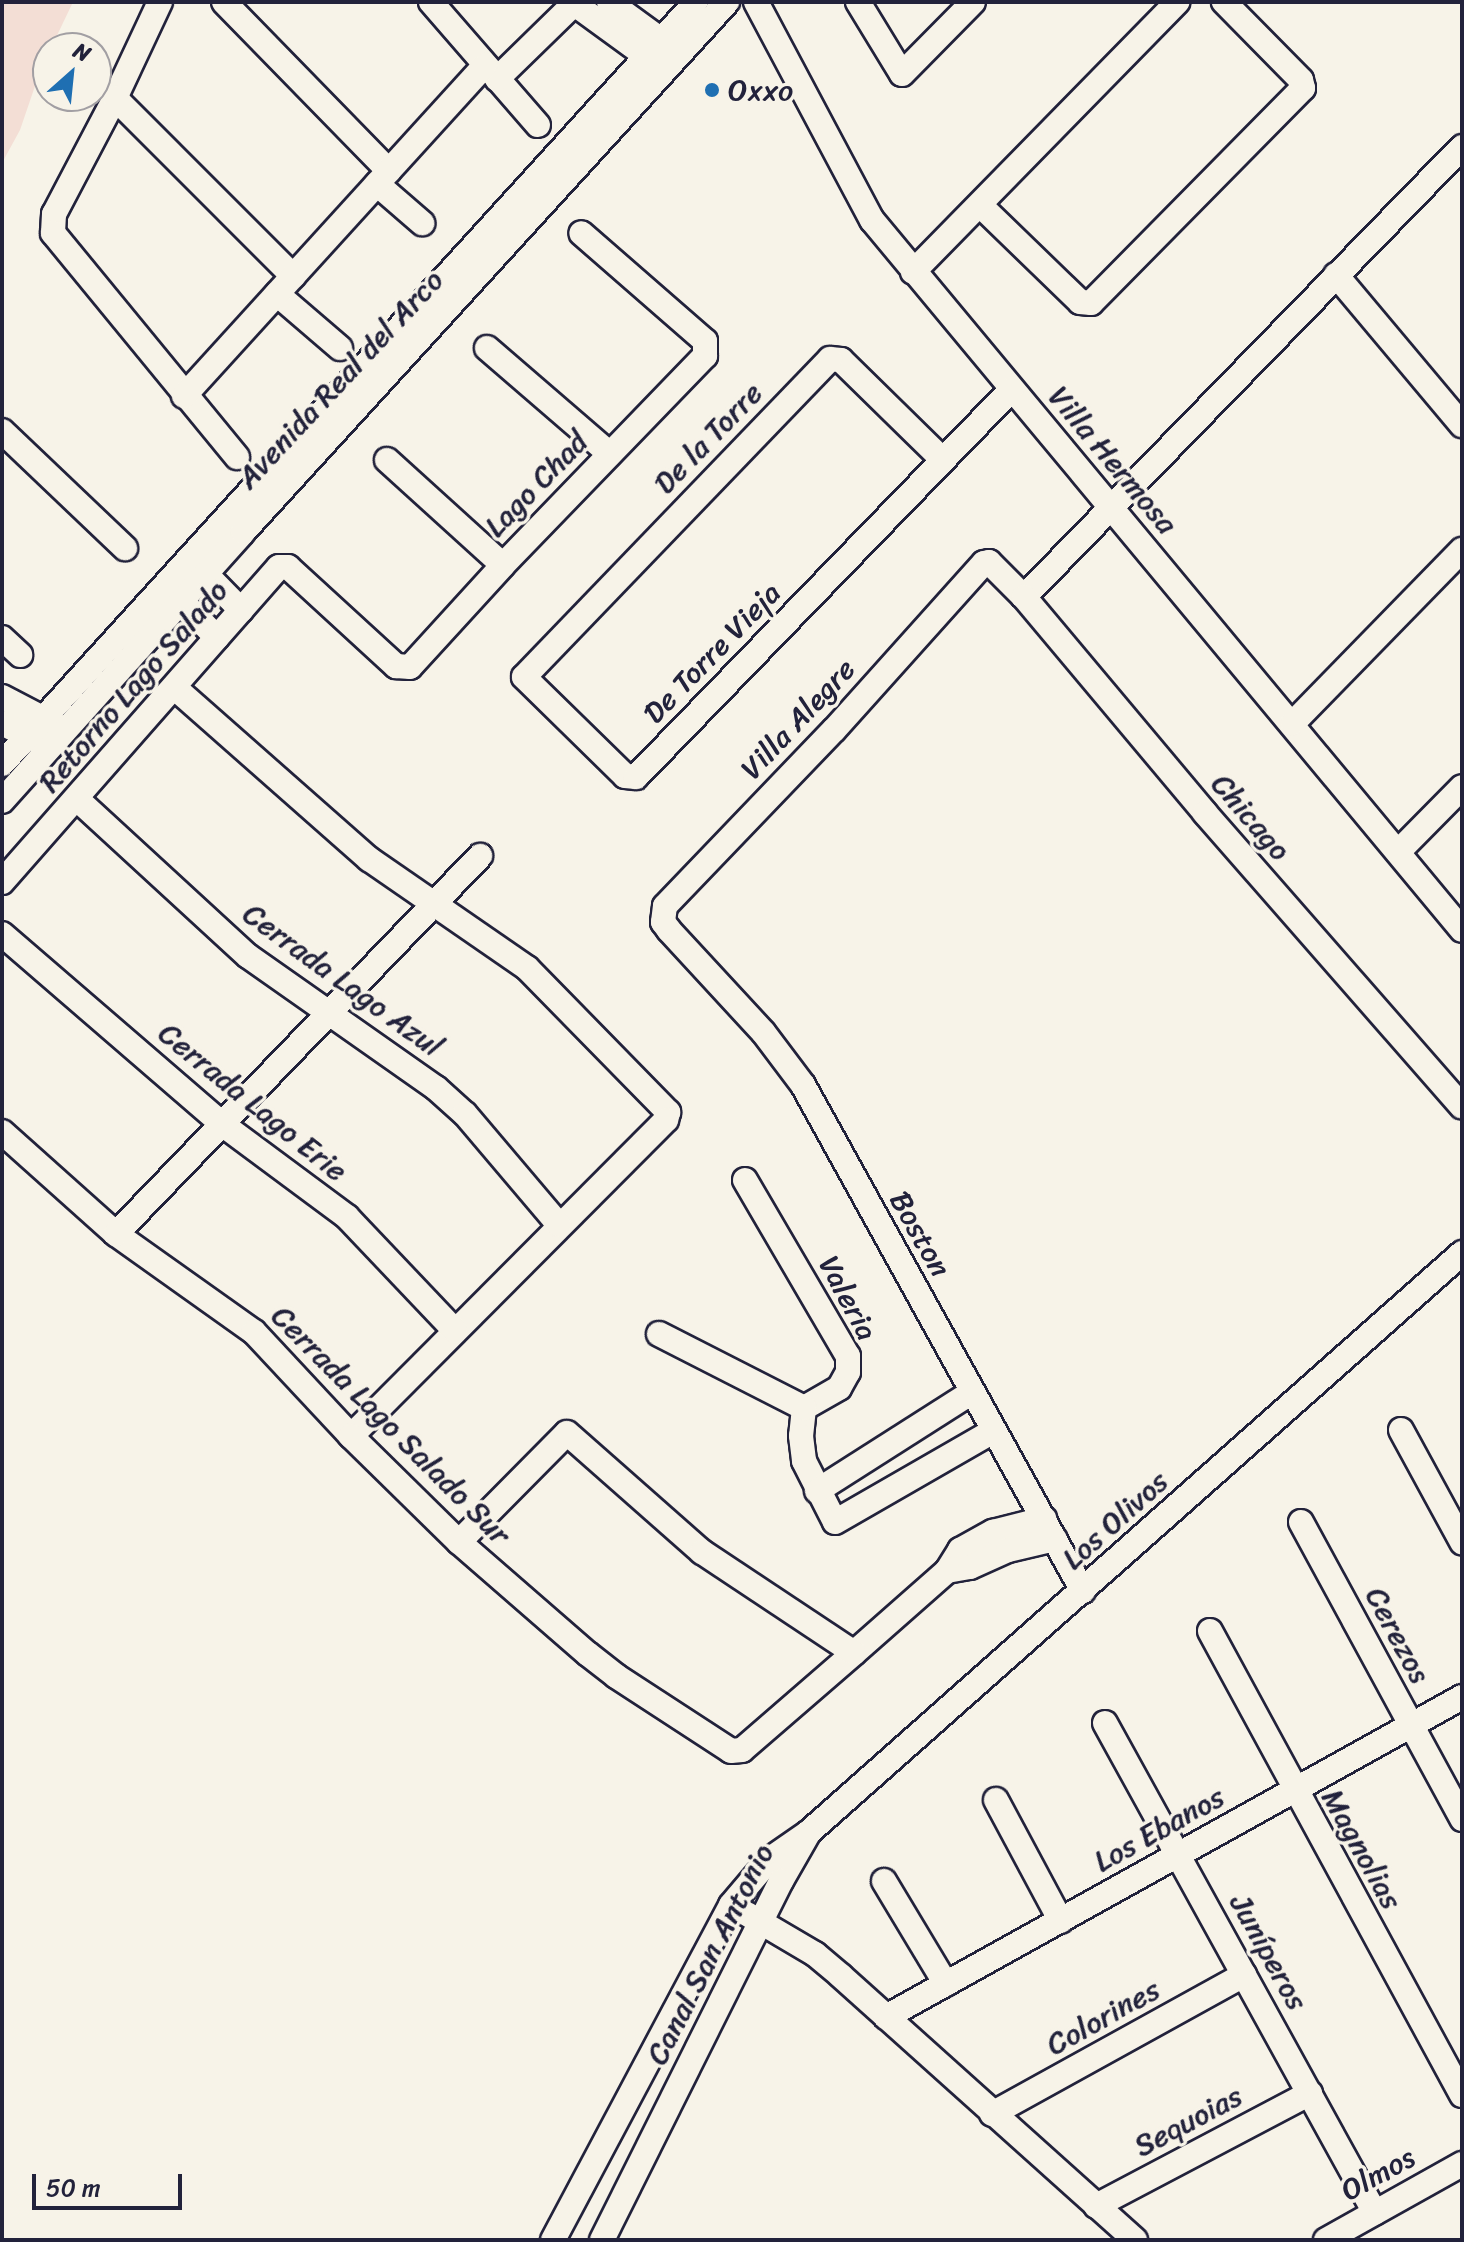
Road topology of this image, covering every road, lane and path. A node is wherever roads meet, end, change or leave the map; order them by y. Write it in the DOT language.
graph roads {
  1 [pos="160,2"];
  2 [pos="224,2"];
  3 [pos="431,2"];
  4 [pos="609,2"];
  5 [pos="696,2"];
  6 [pos="727,2"];
  7 [pos="858,2"];
  8 [pos="973,2"];
  9 [pos="1177,2"];
  10 [pos="1224,2"];
  11 [pos="574,3"];
  12 [pos="755,3"];
  13 [pos="654,47"];
  14 [pos="673,63"];
  15 [pos="491,72"];
  16 [pos="115,98"];
  17 [pos="538,125"];
  18 [pos="1460,154"];
  19 [pos="383,177"];
  20 [pos="980,205"];
  21 [pos="422,223"];
  22 [pos="581,233"];
  23 [pos="913,272"];
  24 [pos="1336,275"];
  25 [pos="461,279"];
  26 [pos="285,285"];
  27 [pos="340,348"];
  28 [pos="487,348"];
  29 [pos="1012,389"];
  30 [pos="184,396"];
  31 [pos="1462,425"];
  32 [pos="2,431"];
  33 [pos="610,454"];
  34 [pos="237,457"];
  35 [pos="387,460"];
  36 [pos="943,460"];
  37 [pos="1112,509"];
  38 [pos="125,548"];
  39 [pos="1462,550"];
  40 [pos="188,556"];
  41 [pos="503,565"];
  42 [pos="995,566"];
  43 [pos="279,567"];
  44 [pos="207,574"];
  45 [pos="164,582"];
  46 [pos="1024,597"];
  47 [pos="182,601"];
  48 [pos="241,610"];
  49 [pos="2,638"];
  50 [pos="217,638"];
  51 [pos="20,655"];
  52 [pos="526,672"];
  53 [pos="175,688"];
  54 [pos="2,697"];
  55 [pos="2,723"];
  56 [pos="1293,723"];
  57 [pos="35,727"];
  58 [pos="58,739"];
  59 [pos="2,764"];
  60 [pos="1462,787"];
  61 [pos="77,799"];
  62 [pos="2,801"];
  63 [pos="1398,852"];
  64 [pos="480,856"];
  65 [pos="2,882"];
  66 [pos="432,905"];
  67 [pos="669,930"];
  68 [pos="1462,930"];
  69 [pos="2,934"];
  70 [pos="327,1014"];
  71 [pos="1462,1107"];
  72 [pos="222,1124"];
  73 [pos="2,1132"];
  74 [pos="745,1180"];
  75 [pos="559,1225"];
  76 [pos="116,1234"];
  77 [pos="1462,1253"];
  78 [pos="455,1331"];
  79 [pos="659,1334"];
  80 [pos="971,1393"];
  81 [pos="804,1408"];
  82 [pos="1401,1430"];
  83 [pos="993,1431"];
  84 [pos="351,1436"];
  85 [pos="817,1491"];
  86 [pos="1301,1522"];
  87 [pos="1050,1529"];
  88 [pos="459,1542"];
  89 [pos="1462,1542"];
  90 [pos="1083,1591"];
  91 [pos="1210,1631"];
  92 [pos="854,1653"];
  93 [pos="1462,1697"];
  94 [pos="1105,1723"];
  95 [pos="1410,1726"];
  96 [pos="1294,1791"];
  97 [pos="996,1800"];
  98 [pos="1462,1819"];
  99 [pos="809,1832"];
  100 [pos="1179,1855"];
  101 [pos="884,1881"];
  102 [pos="731,1905"];
  103 [pos="1061,1921"];
  104 [pos="761,1923"];
  105 [pos="1244,1975"];
  106 [pos="946,1984"];
  107 [pos="886,2017"];
  108 [pos="1310,2093"];
  109 [pos="1462,2095"];
  110 [pos="992,2114"];
  111 [pos="1462,2164"];
  112 [pos="1096,2206"];
  113 [pos="1375,2213"];
  114 [pos="553,2240"];
  115 [pos="602,2240"];
  116 [pos="1135,2240"];
  117 [pos="1326,2240"];
  1 -- 16 [label="street"];
  2 -- 19 [label="street"];
  3 -- 15 [label="street"];
  4 -- 13 [label="street"];
  5 -- 13 [label="street, Avenida Real del Arco"];
  6 -- 14 [label="street, Avenida Real del Arco"];
  7 -- 8 [label="street"];
  9 -- 20 [label="street"];
  10 -- 20 [label="street"];
  11 -- 13 [label="street"];
  11 -- 15 [label="street"];
  12 -- 23 [label="street, Villa Hermosa"];
  13 -- 14 [label="street"];
  13 -- 25 [label="street, Avenida Real del Arco"];
  14 -- 25 [label="street, Avenida Real del Arco"];
  15 -- 17 [label="street"];
  15 -- 19 [label="street"];
  16 -- 26 [label="street"];
  16 -- 30 [label="street"];
  18 -- 24 [label="street"];
  19 -- 21 [label="street"];
  19 -- 26 [label="street"];
  20 -- 23 [label="street"];
  22 -- 33 [label="street, Lago Chad"];
  23 -- 29 [label="street, Villa Hermosa"];
  24 -- 31 [label="street"];
  24 -- 37 [label="street"];
  25 -- 40 [label="street, Avenida Real del Arco"];
  25 -- 44 [label="street, Avenida Real del Arco"];
  26 -- 27 [label="street"];
  26 -- 30 [label="street"];
  28 -- 33 [label="street"];
  29 -- 36 [label="street"];
  29 -- 37 [label="street, Villa Hermosa"];
  30 -- 34 [label="street"];
  32 -- 38 [label="street"];
  33 -- 41 [label="street, Lago Chad"];
  35 -- 41 [label="street"];
  36 -- 52 [label="street, De la Torre"];
  36 -- 52 [label="street, De Torre Vieja"];
  37 -- 46 [label="street"];
  37 -- 56 [label="street, Villa Hermosa"];
  39 -- 56 [label="street"];
  40 -- 44 [label="street"];
  40 -- 45 [label="street, Avenida Real del Arco"];
  41 -- 43 [label="street, Lago Chad"];
  42 -- 46 [label="street, Chicago"];
  42 -- 67 [label="street, Villa Alegre"];
  43 -- 48 [label="street, Retorno Lago Salado"];
  44 -- 47 [label="street, Avenida Real del Arco"];
  44 -- 48 [label="street"];
  45 -- 47 [label="street"];
  45 -- 57 [label="street, Avenida Real del Arco"];
  46 -- 71 [label="street, Chicago"];
  47 -- 50 [label="street"];
  47 -- 58 [label="street, Avenida Real del Arco"];
  48 -- 50 [label="street, Retorno Lago Salado"];
  49 -- 51 [label="street"];
  50 -- 53 [label="street, Retorno Lago Salado"];
  53 -- 61 [label="street, Retorno Lago Salado"];
  53 -- 66 [label="street"];
  54 -- 57 [label="street"];
  55 -- 57 [label="street"];
  56 -- 63 [label="street, Villa Hermosa"];
  57 -- 58 [label="street"];
  57 -- 59 [label="street, Avenida Real del Arco"];
  58 -- 62 [label="street, Avenida Real del Arco"];
  60 -- 63 [label="street"];
  61 -- 65 [label="street, Retorno Lago Salado"];
  61 -- 70 [label="street, Cerrada Lago Azul"];
  63 -- 68 [label="street, Villa Hermosa"];
  64 -- 66 [label="street"];
  66 -- 70 [label="street"];
  66 -- 75 [label="street"];
  67 -- 80 [label="street, Boston"];
  69 -- 72 [label="street, Cerrada Lago Erie"];
  70 -- 72 [label="street"];
  70 -- 75 [label="street, Cerrada Lago Azul"];
  72 -- 76 [label="street"];
  72 -- 78 [label="street, Cerrada Lago Erie"];
  73 -- 76 [label="street, Cerrada Lago Salado Sur"];
  74 -- 81 [label="street, Valeria"];
  75 -- 78 [label="street"];
  76 -- 84 [label="street, Cerrada Lago Salado Sur"];
  77 -- 90 [label="street, Los Olivos"];
  78 -- 84 [label="street"];
  79 -- 81 [label="street"];
  80 -- 83 [label="street, Boston"];
  80 -- 85 [label="street"];
  81 -- 85 [label="street"];
  82 -- 89 [label="street"];
  83 -- 85 [label="street"];
  83 -- 87 [label="street, Boston"];
  84 -- 88 [label="street, Cerrada Lago Salado Sur"];
  86 -- 95 [label="street, Cerezos"];
  87 -- 90 [label="street, Boston"];
  87 -- 92 [label="street"];
  88 -- 92 [label="street, Cerrada Lago Salado Sur"];
  88 -- 92 [label="street"];
  90 -- 99 [label="street, Los Olivos"];
  91 -- 96 [label="street, Magnolias"];
  93 -- 95 [label="street, Los Ebanos"];
  94 -- 100 [label="street, Juníperos"];
  95 -- 96 [label="street, Los Ebanos"];
  95 -- 98 [label="street, Cerezos"];
  96 -- 100 [label="street, Los Ebanos"];
  96 -- 109 [label="street, Magnolias"];
  97 -- 103 [label="street"];
  99 -- 102 [label="street, Canal San Antonio"];
  99 -- 104 [label="street, Canal San Antonio"];
  100 -- 103 [label="street, Los Ebanos"];
  100 -- 105 [label="street, Juníperos"];
  101 -- 106 [label="street"];
  102 -- 104 [label="street"];
  102 -- 114 [label="street, Canal San Antonio"];
  103 -- 106 [label="street, Los Ebanos"];
  104 -- 107 [label="street"];
  104 -- 115 [label="street, Canal San Antonio"];
  105 -- 108 [label="street, Juníperos"];
  105 -- 110 [label="street, Colorines"];
  106 -- 107 [label="street, Los Ebanos"];
  107 -- 110 [label="street"];
  108 -- 112 [label="street, Sequoias"];
  108 -- 113 [label="street, Juníperos"];
  110 -- 112 [label="street"];
  111 -- 113 [label="street, Olmos"];
  112 -- 116 [label="street"];
  113 -- 117 [label="street, Olmos"];
}
